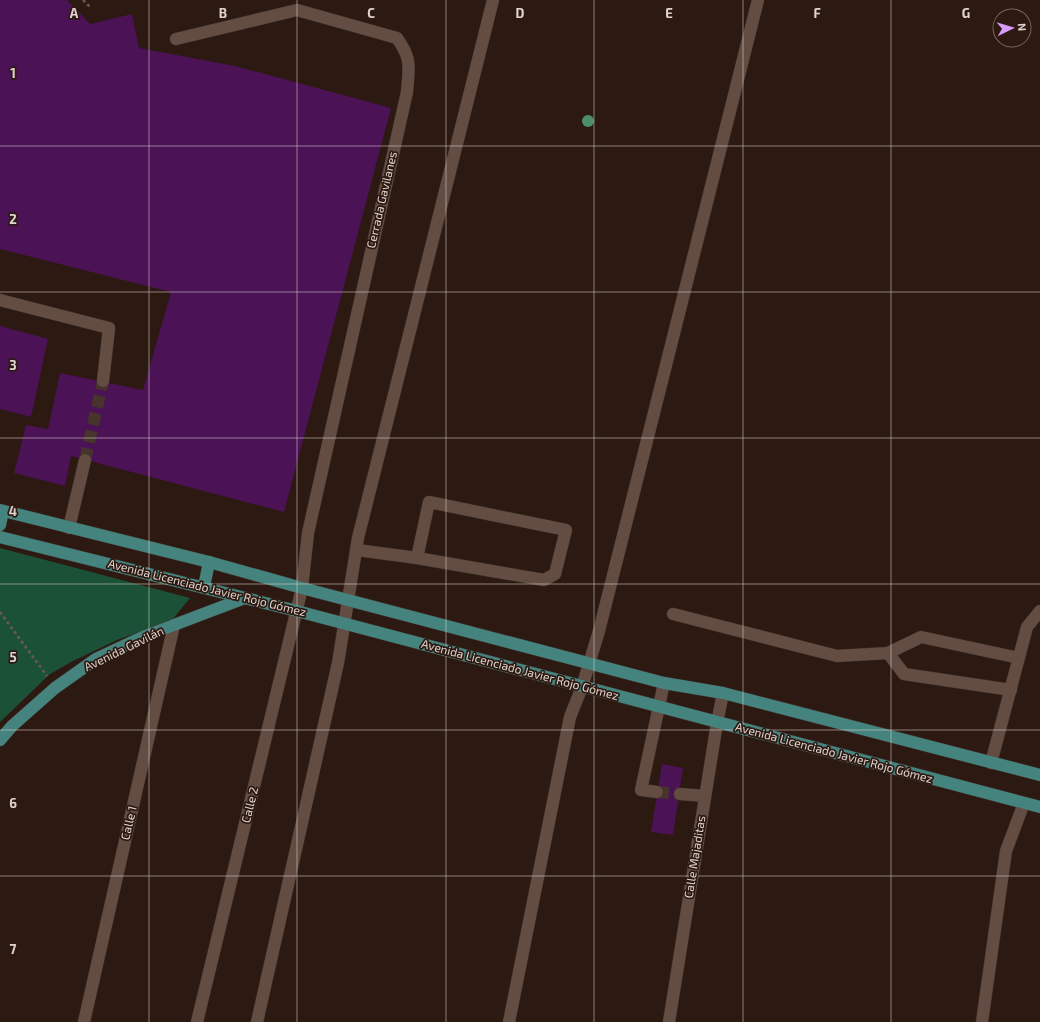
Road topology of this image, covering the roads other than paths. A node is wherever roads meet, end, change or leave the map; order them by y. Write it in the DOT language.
graph roads {
  1 [pos="493,0"];
  2 [pos="758,0"];
  3 [pos="176,39"];
  4 [pos="0,300"];
  5 [pos="103,382"];
  6 [pos="85,460"];
  7 [pos="1,511"];
  8 [pos="0,526"];
  9 [pos="69,528"];
  10 [pos="0,536"];
  11 [pos="357,550"];
  12 [pos="417,558"];
  13 [pos="209,562"];
  14 [pos="204,587"];
  15 [pos="302,588"];
  16 [pos="246,598"];
  17 [pos="348,600"];
  18 [pos="297,611"];
  19 [pos="1040,611"];
  20 [pos="673,614"];
  21 [pos="344,623"];
  22 [pos="174,625"];
  23 [pos="888,653"];
  24 [pos="1019,658"];
  25 [pos="589,663"];
  26 [pos="664,683"];
  27 [pos="582,687"];
  28 [pos="1011,690"];
  29 [pos="723,693"];
  30 [pos="658,707"];
  31 [pos="717,723"];
  32 [pos="0,740"];
  33 [pos="991,763"];
  34 [pos="1040,776"];
  35 [pos="657,792"];
  36 [pos="680,794"];
  37 [pos="705,796"];
  38 [pos="1024,803"];
  39 [pos="1040,807"];
  40 [pos="84,1022"];
  41 [pos="197,1022"];
  42 [pos="257,1022"];
  43 [pos="509,1022"];
  44 [pos="669,1022"];
  45 [pos="982,1022"];
  1 -- 11 [label="street"];
  2 -- 25 [label="street"];
  3 -- 15 [label="street, Cerrada Gavilanes"];
  4 -- 5 [label="street"];
  6 -- 9 [label="street"];
  7 -- 8 [label="main road"];
  7 -- 9 [label="main road, Avenida Licenciado Javier Rojo Gómez"];
  9 -- 13 [label="main road, Avenida Licenciado Javier Rojo Gómez"];
  10 -- 14 [label="main road, Avenida Licenciado Javier Rojo Gómez"];
  11 -- 12 [label="street"];
  11 -- 17 [label="street"];
  12 -- 12 [label="street"];
  13 -- 14 [label="main road"];
  13 -- 15 [label="main road, Avenida Licenciado Javier Rojo Gómez"];
  14 -- 16 [label="main road, Avenida Licenciado Javier Rojo Gómez"];
  15 -- 17 [label="main road, Avenida Licenciado Javier Rojo Gómez"];
  15 -- 18 [label="street, Calle 2"];
  16 -- 18 [label="main road, Avenida Licenciado Javier Rojo Gómez"];
  16 -- 22 [label="main road, Avenida Gavilán"];
  17 -- 21 [label="street"];
  17 -- 25 [label="main road, Avenida Licenciado Javier Rojo Gómez"];
  18 -- 21 [label="main road, Avenida Licenciado Javier Rojo Gómez"];
  18 -- 41 [label="street, Calle 2"];
  19 -- 24 [label="street"];
  20 -- 23 [label="street"];
  21 -- 27 [label="main road, Avenida Licenciado Javier Rojo Gómez"];
  21 -- 42 [label="street"];
  22 -- 32 [label="main road, Avenida Gavilán"];
  22 -- 40 [label="street, Calle 1"];
  23 -- 24 [label="street"];
  23 -- 28 [label="street"];
  24 -- 28 [label="street"];
  25 -- 26 [label="main road, Avenida Licenciado Javier Rojo Gómez"];
  25 -- 27 [label="street"];
  26 -- 29 [label="main road, Avenida Licenciado Javier Rojo Gómez"];
  26 -- 30 [label="street"];
  27 -- 30 [label="main road, Avenida Licenciado Javier Rojo Gómez"];
  27 -- 43 [label="street"];
  28 -- 33 [label="street"];
  29 -- 31 [label="street, Calle Majaditas"];
  29 -- 33 [label="main road, Avenida Licenciado Javier Rojo Gómez"];
  30 -- 31 [label="main road, Avenida Licenciado Javier Rojo Gómez"];
  30 -- 35 [label="street"];
  31 -- 37 [label="street, Calle Majaditas"];
  31 -- 38 [label="main road, Avenida Licenciado Javier Rojo Gómez"];
  33 -- 34 [label="main road, Avenida Licenciado Javier Rojo Gómez"];
  36 -- 37 [label="street"];
  37 -- 44 [label="street, Calle Majaditas"];
  38 -- 39 [label="main road, Avenida Licenciado Javier Rojo Gómez"];
  38 -- 45 [label="street"];
}
